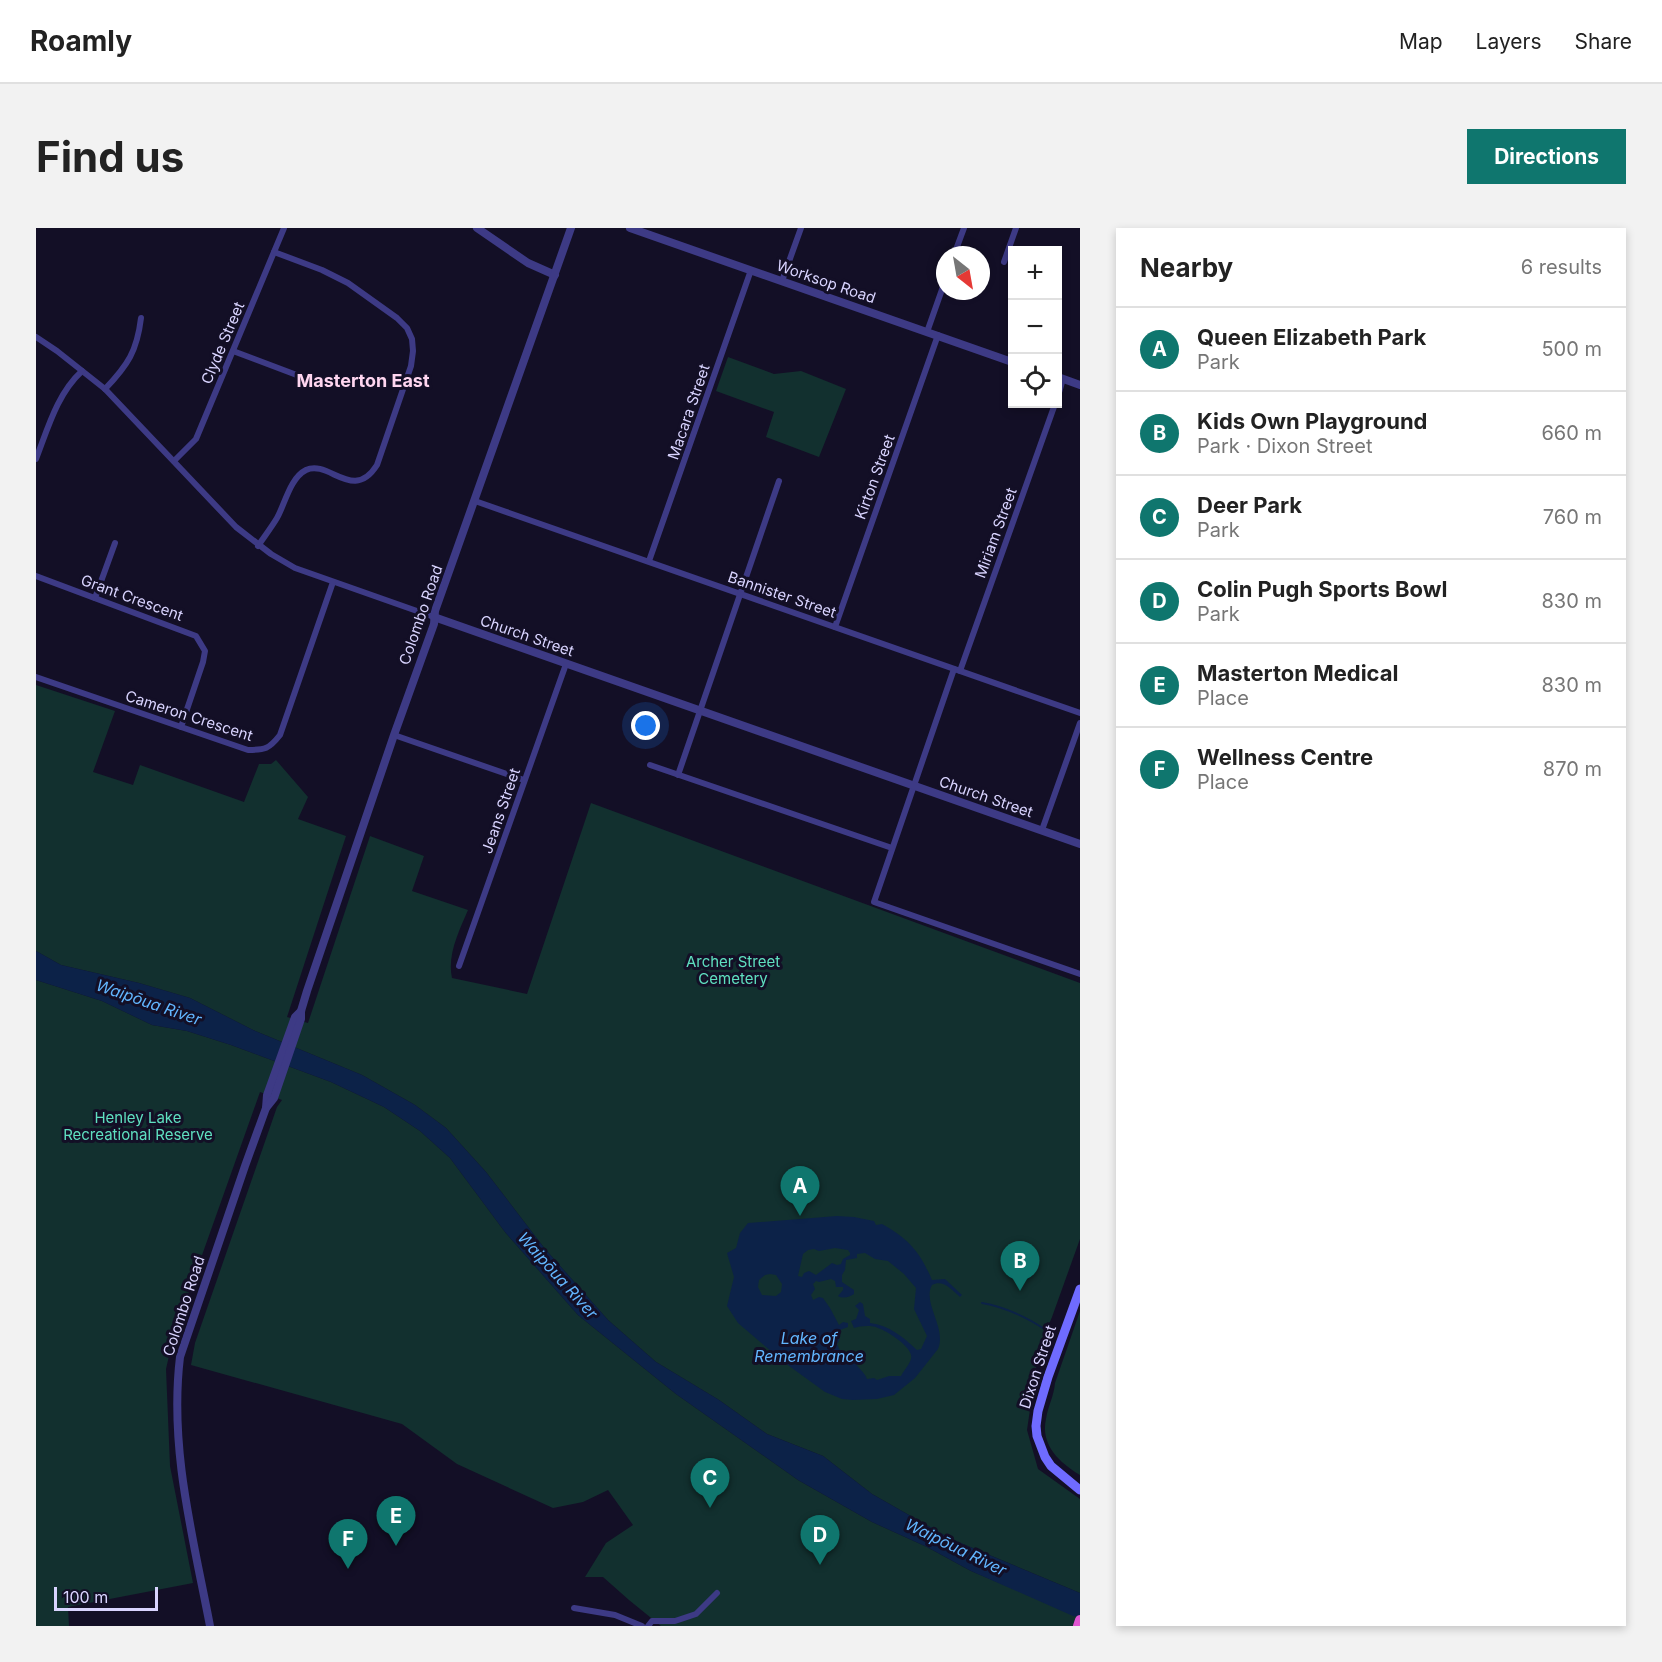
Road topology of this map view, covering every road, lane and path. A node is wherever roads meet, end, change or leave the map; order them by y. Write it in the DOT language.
graph roads {
  1 [pos="284,228"];
  2 [pos="477,228"];
  3 [pos="572,228"];
  4 [pos="630,228"];
  5 [pos="801,228"];
  6 [pos="964,228"];
  7 [pos="1016,228"];
  8 [pos="957,246"];
  9 [pos="274,252"];
  10 [pos="1004,262"];
  11 [pos="751,270"];
  12 [pos="555,275"];
  13 [pos="782,281"];
  14 [pos="938,300"];
  15 [pos="141,318"];
  16 [pos="927,332"];
  17 [pos="938,335"];
  18 [pos="36,338"];
  19 [pos="233,351"];
  20 [pos="1008,361"];
  21 [pos="82,371"];
  22 [pos="302,377"];
  23 [pos="1062,379"];
  24 [pos="1080,385"];
  25 [pos="105,389"];
  26 [pos="1054,408"];
  27 [pos="36,459"];
  28 [pos="174,461"];
  29 [pos="780,481"];
  30 [pos="475,501"];
  31 [pos="115,543"];
  32 [pos="258,546"];
  33 [pos="649,561"];
  34 [pos="36,576"];
  35 [pos="333,582"];
  36 [pos="741,593"];
  37 [pos="95,598"];
  38 [pos="435,618"];
  39 [pos="835,627"];
  40 [pos="566,664"];
  41 [pos="957,670"];
  42 [pos="36,677"];
  43 [pos="699,711"];
  44 [pos="1080,713"];
  45 [pos="1080,723"];
  46 [pos="181,727"];
  47 [pos="393,735"];
  48 [pos="650,765"];
  49 [pos="678,775"];
  50 [pos="524,780"];
  51 [pos="914,786"];
  52 [pos="1042,830"];
  53 [pos="1080,844"];
  54 [pos="892,848"];
  55 [pos="459,966"];
  56 [pos="1080,974"];
  57 [pos="1080,1289"];
  58 [pos="1069,1480"];
  59 [pos="1080,1483"];
  60 [pos="1080,1490"];
  61 [pos="717,1593"];
  62 [pos="574,1608"];
  63 [pos="1080,1620"];
  64 [pos="210,1626"];
  65 [pos="642,1626"];
  66 [pos="648,1626"];
  67 [pos="1078,1626"];
  1 -- 9 [label="street, Clyde Street"];
  2 -- 12 [label="street"];
  3 -- 12 [label="street, Colombo Road"];
  4 -- 11 [label="street, Worksop Road"];
  5 -- 13 [label="street"];
  6 -- 8 [label="street"];
  7 -- 10 [label="street"];
  9 -- 19 [label="street, Clyde Street"];
  9 -- 32 [label="street"];
  11 -- 13 [label="street, Worksop Road"];
  11 -- 33 [label="street, Macara Street"];
  12 -- 30 [label="street, Colombo Road"];
  13 -- 16 [label="street, Worksop Road"];
  14 -- 16 [label="street"];
  15 -- 25 [label="street"];
  16 -- 17 [label="street, Worksop Road"];
  17 -- 20 [label="street, Worksop Road"];
  17 -- 39 [label="street, Kirton Street"];
  18 -- 21 [label="street, Church Street"];
  19 -- 22 [label="street"];
  19 -- 28 [label="street, Clyde Street"];
  21 -- 25 [label="street, Church Street"];
  21 -- 27 [label="street"];
  23 -- 24 [label="street"];
  25 -- 28 [label="street, Church Street"];
  26 -- 41 [label="street, Miriam Street"];
  28 -- 32 [label="street, Church Street"];
  29 -- 36 [label="street"];
  30 -- 33 [label="street, Bannister Street"];
  30 -- 38 [label="street, Colombo Road"];
  31 -- 37 [label="street"];
  32 -- 35 [label="street, Church Street"];
  33 -- 36 [label="street, Bannister Street"];
  34 -- 37 [label="street, Grant Crescent"];
  35 -- 38 [label="street, Church Street"];
  35 -- 46 [label="street, Cameron Crescent"];
  36 -- 39 [label="street, Bannister Street"];
  36 -- 43 [label="street"];
  37 -- 46 [label="street, Grant Crescent"];
  38 -- 40 [label="street, Church Street"];
  38 -- 47 [label="street, Colombo Road"];
  39 -- 41 [label="street, Bannister Street"];
  40 -- 43 [label="street, Church Street"];
  40 -- 50 [label="street, Jeans Street"];
  41 -- 44 [label="street, Bannister Street"];
  41 -- 51 [label="street, Miriam Street"];
  42 -- 46 [label="street, Cameron Crescent"];
  43 -- 49 [label="street"];
  43 -- 51 [label="street, Church Street"];
  45 -- 52 [label="street"];
  47 -- 50 [label="street"];
  47 -- 64 [label="street, Colombo Road"];
  48 -- 49 [label="street"];
  49 -- 54 [label="street"];
  50 -- 55 [label="street, Jeans Street"];
  51 -- 52 [label="street, Church Street"];
  51 -- 54 [label="street, Miriam Street"];
  52 -- 53 [label="street, Church Street"];
  54 -- 56 [label="street, Miriam Street"];
  57 -- 58 [label="main road, Dixon Street"];
  58 -- 59 [label="main road, Dixon Street"];
  58 -- 60 [label="main road, Dixon Street"];
  61 -- 66 [label="street"];
  62 -- 65 [label="street"];
  63 -- 67 [label="highway"];
}
